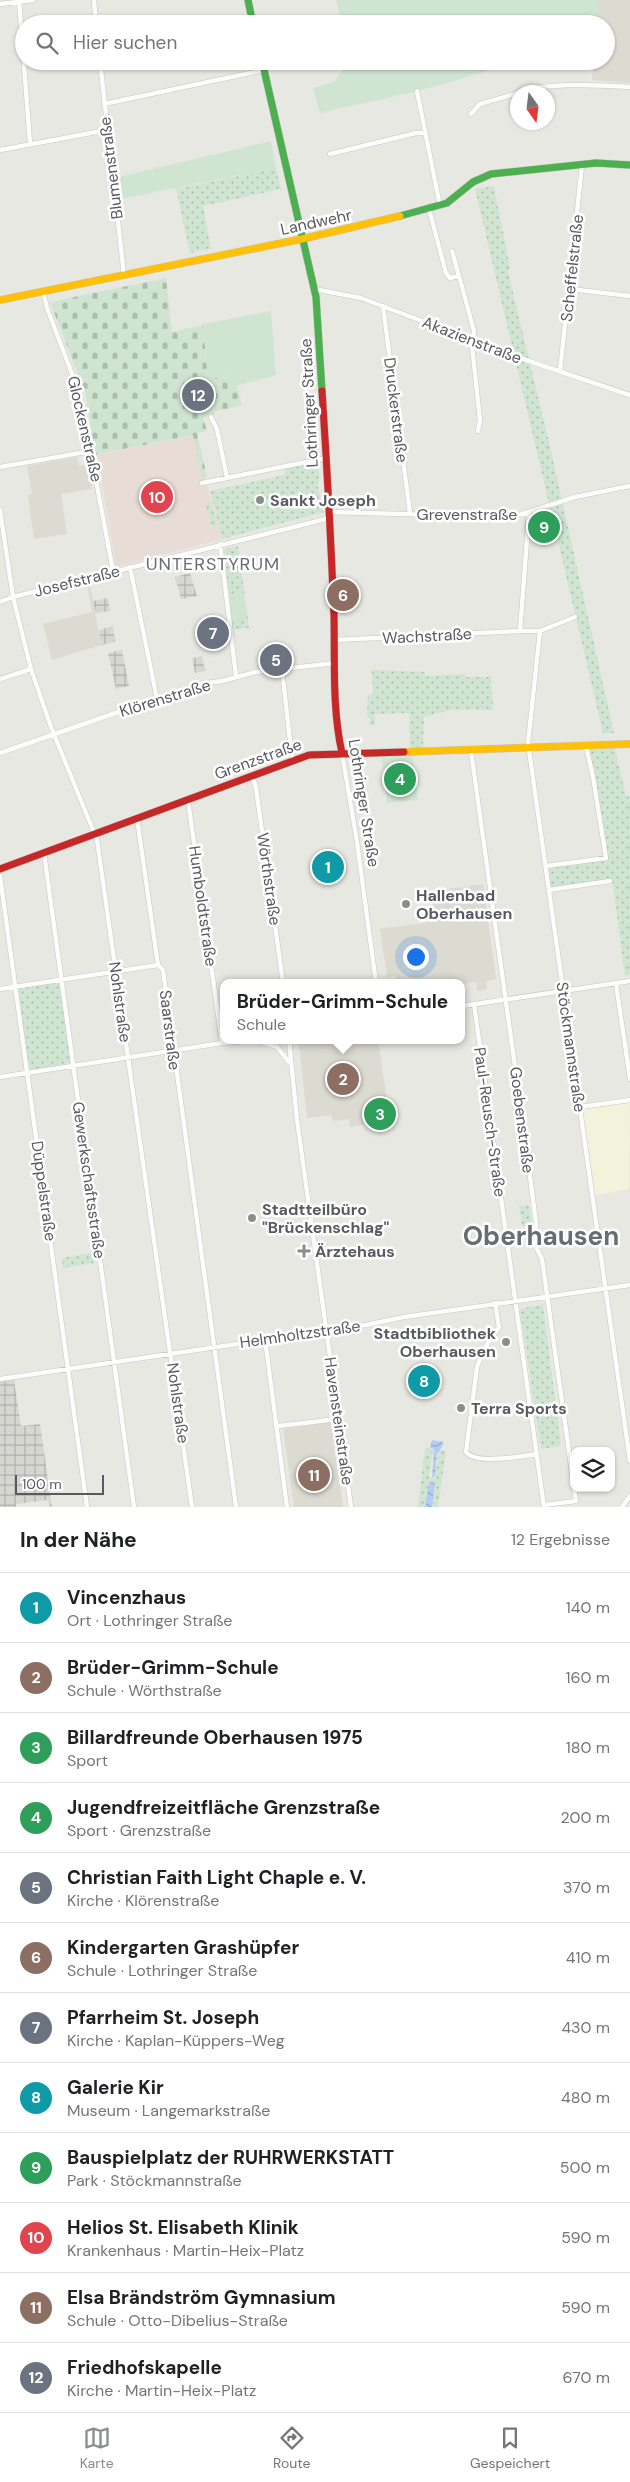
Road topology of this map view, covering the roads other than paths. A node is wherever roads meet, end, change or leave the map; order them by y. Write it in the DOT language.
graph roads {
  1 [pos="33,0"];
  2 [pos="94,0"];
  3 [pos="248,0"];
  4 [pos="19,1"];
  5 [pos="0,4"];
  6 [pos="20,15"];
  7 [pos="95,15"];
  8 [pos="251,15"];
  9 [pos="24,70"];
  10 [pos="101,70"];
  11 [pos="264,70"];
  12 [pos="554,85"];
  13 [pos="630,87"];
  14 [pos="416,91"];
  15 [pos="510,95"];
  16 [pos="104,104"];
  17 [pos="471,114"];
  18 [pos="106,130"];
  19 [pos="424,133"];
  20 [pos="30,143"];
  21 [pos="0,150"];
  22 [pos="330,154"];
  23 [pos="582,165"];
  24 [pos="630,165"];
  25 [pos="440,206"];
  26 [pos="429,209"];
  27 [pos="302,239"];
  28 [pos="452,251"];
  29 [pos="124,275"];
  30 [pos="459,276"];
  31 [pos="314,288"];
  32 [pos="570,289"];
  33 [pos="43,291"];
  34 [pos="630,296"];
  35 [pos="0,300"];
  36 [pos="383,306"];
  37 [pos="472,340"];
  38 [pos="560,372"];
  39 [pos="630,395"];
  40 [pos="211,417"];
  41 [pos="478,431"];
  42 [pos="91,451"];
  43 [pos="326,458"];
  44 [pos="0,467"];
  45 [pos="227,478"];
  46 [pos="202,483"];
  47 [pos="630,486"];
  48 [pos="0,510"];
  49 [pos="410,513"];
  50 [pos="529,513"];
  51 [pos="330,515"];
  52 [pos="220,544"];
  53 [pos="130,567"];
  54 [pos="113,571"];
  55 [pos="13,597"];
  56 [pos="0,602"];
  57 [pos="575,618"];
  58 [pos="520,631"];
  59 [pos="540,631"];
  60 [pos="334,640"];
  61 [pos="335,663"];
  62 [pos="31,669"];
  63 [pos="282,669"];
  64 [pos="236,676"];
  65 [pos="0,679"];
  66 [pos="157,699"];
  67 [pos="54,734"];
  68 [pos="630,744"];
  69 [pos="586,746"];
  70 [pos="530,749"];
  71 [pos="471,751"];
  72 [pos="0,753"];
  73 [pos="342,753"];
  74 [pos="292,759"];
  75 [pos="252,775"];
  76 [pos="188,800"];
  77 [pos="137,818"];
  78 [pos="94,834"];
  79 [pos="44,853"];
  80 [pos="546,866"];
  81 [pos="0,869"];
  82 [pos="0,876"];
  83 [pos="610,881"];
  84 [pos="549,890"];
  85 [pos="158,965"];
  86 [pos="116,971"];
  87 [pos="62,979"];
  88 [pos="282,979"];
  89 [pos="375,979"];
  90 [pos="630,981"];
  91 [pos="616,984"];
  92 [pos="16,986"];
  93 [pos="0,989"];
  94 [pos="564,992"];
  95 [pos="506,1000"];
  96 [pos="474,1004"];
  97 [pos="465,1006"];
  98 [pos="220,1029"];
  99 [pos="220,1043"];
  100 [pos="269,1044"];
  101 [pos="289,1044"];
  102 [pos="174,1050"];
  103 [pos="128,1057"];
  104 [pos="72,1066"];
  105 [pos="290,1066"];
  106 [pos="27,1073"];
  107 [pos="0,1077"];
  108 [pos="630,1080"];
  109 [pos="630,1100"];
  110 [pos="580,1107"];
  111 [pos="630,1285"];
  112 [pos="605,1288"];
  113 [pos="547,1297"];
  114 [pos="515,1302"];
  115 [pos="495,1303"];
  116 [pos="326,1330"];
  117 [pos="265,1339"];
  118 [pos="214,1346"];
  119 [pos="171,1353"];
  120 [pos="114,1361"];
  121 [pos="68,1368"];
  122 [pos="0,1379"];
  123 [pos="338,1419"];
  124 [pos="278,1426"];
  125 [pos="537,1454"];
  126 [pos="570,1460"];
  127 [pos="630,1462"];
  128 [pos="575,1492"];
  129 [pos="630,1496"];
  130 [pos="544,1506"];
  131 [pos="87,1507"];
  132 [pos="134,1507"];
  133 [pos="192,1507"];
  134 [pos="236,1507"];
  135 [pos="287,1507"];
  136 [pos="351,1507"];
  137 [pos="622,1507"];
  1 -- 4 [label="street"];
  2 -- 7 [label="street"];
  3 -- 8 [label="street"];
  4 -- 5 [label="street"];
  4 -- 6 [label="street"];
  9 -- 20 [label="street"];
  10 -- 16 [label="street, Blumenstraße"];
  11 -- 16 [label="street"];
  11 -- 27 [label="street, Lothringer Straße"];
  12 -- 13 [label="street"];
  14 -- 19 [label="street"];
  15 -- 17 [label="street"];
  16 -- 18 [label="street, Blumenstraße"];
  18 -- 20 [label="street"];
  18 -- 29 [label="street, Blumenstraße"];
  19 -- 22 [label="street"];
  19 -- 25 [label="street"];
  20 -- 21 [label="street"];
  23 -- 24 [label="street, Landwehr"];
  23 -- 25 [label="street, Landwehr"];
  23 -- 32 [label="street, Scheffelstraße"];
  25 -- 26 [label="street, Landwehr"];
  26 -- 27 [label="street, Landwehr"];
  26 -- 30 [label="street"];
  27 -- 29 [label="street, Landwehr"];
  27 -- 31 [label="street, Lothringer Straße"];
  28 -- 30 [label="street"];
  29 -- 33 [label="street, Landwehr"];
  30 -- 37 [label="street"];
  31 -- 36 [label="street, Akazienstraße"];
  31 -- 43 [label="street, Lothringer Straße"];
  32 -- 34 [label="street"];
  32 -- 38 [label="street, Scheffelstraße"];
  33 -- 35 [label="street, Landwehr"];
  33 -- 42 [label="street, Glockenstraße"];
  36 -- 37 [label="street, Akazienstraße"];
  36 -- 49 [label="street, Druckerstraße"];
  37 -- 38 [label="street, Akazienstraße"];
  37 -- 41 [label="street"];
  38 -- 39 [label="street, Akazienstraße"];
  40 -- 45 [label="street"];
  42 -- 44 [label="street"];
  42 -- 54 [label="street, Glockenstraße"];
  43 -- 45 [label="street"];
  43 -- 51 [label="street, Lothringer Straße"];
  45 -- 46 [label="street"];
  47 -- 50 [label="street, Grevenstraße"];
  48 -- 55 [label="street, Nohlstraße"];
  49 -- 50 [label="street, Grevenstraße"];
  49 -- 51 [label="street, Grevenstraße"];
  50 -- 58 [label="street"];
  51 -- 52 [label="street, Josefstraße"];
  51 -- 60 [label="street, Lothringer Straße"];
  52 -- 53 [label="street, Josefstraße"];
  52 -- 64 [label="street"];
  53 -- 54 [label="street, Josefstraße"];
  53 -- 66 [label="street"];
  54 -- 55 [label="street, Josefstraße"];
  55 -- 56 [label="street, Josefstraße"];
  55 -- 62 [label="street, Nohlstraße"];
  57 -- 59 [label="street"];
  58 -- 59 [label="street"];
  58 -- 60 [label="street, Wachstraße"];
  59 -- 70 [label="street, Stöckmannstraße"];
  60 -- 61 [label="street, Lothringer Straße"];
  61 -- 63 [label="street, Klörenstraße"];
  61 -- 73 [label="street, Lothringer Straße"];
  62 -- 65 [label="street"];
  62 -- 67 [label="street, Nohlstraße"];
  63 -- 64 [label="street, Klörenstraße"];
  63 -- 74 [label="street"];
  64 -- 66 [label="street, Klörenstraße"];
  66 -- 67 [label="street, Klörenstraße"];
  67 -- 72 [label="street, Klörenstraße"];
  67 -- 78 [label="street, Nohlstraße"];
  68 -- 69 [label="street, Grenzstraße"];
  69 -- 70 [label="street, Grenzstraße"];
  69 -- 80 [label="street"];
  70 -- 71 [label="street, Grenzstraße"];
  70 -- 80 [label="street, Stöckmannstraße"];
  71 -- 73 [label="street, Grenzstraße"];
  71 -- 95 [label="street, Goebenstraße"];
  73 -- 74 [label="street, Grenzstraße"];
  73 -- 89 [label="street, Lothringer Straße"];
  74 -- 75 [label="street, Grenzstraße"];
  75 -- 76 [label="street, Grenzstraße"];
  75 -- 88 [label="street, Wörthstraße"];
  76 -- 77 [label="street, Grenzstraße"];
  76 -- 98 [label="street, Humboldtstraße"];
  77 -- 78 [label="street, Grenzstraße"];
  77 -- 85 [label="street, Saarstraße"];
  78 -- 79 [label="street, Grenzstraße"];
  78 -- 86 [label="street, Nohlstraße"];
  79 -- 81 [label="street, Grenzstraße"];
  79 -- 87 [label="street, Gewerkschaftsstraße"];
  80 -- 84 [label="street, Stöckmannstraße"];
  82 -- 92 [label="street, Düppelstraße"];
  83 -- 84 [label="street"];
  84 -- 94 [label="street, Stöckmannstraße"];
  85 -- 86 [label="street"];
  85 -- 102 [label="street, Saarstraße"];
  86 -- 87 [label="street"];
  86 -- 103 [label="street, Nohlstraße"];
  87 -- 92 [label="street"];
  87 -- 104 [label="street, Gewerkschaftsstraße"];
  90 -- 91 [label="street"];
  91 -- 94 [label="street"];
  91 -- 108 [label="street"];
  92 -- 93 [label="street"];
  92 -- 106 [label="street, Düppelstraße"];
  94 -- 95 [label="street"];
  94 -- 110 [label="street, Stöckmannstraße"];
  95 -- 96 [label="street"];
  95 -- 113 [label="street, Goebenstraße"];
  96 -- 97 [label="street"];
  96 -- 114 [label="street, Paul-Reusch-Straße"];
  99 -- 102 [label="street"];
  100 -- 105 [label="street"];
  101 -- 105 [label="street"];
  102 -- 103 [label="street"];
  102 -- 118 [label="street, Saarstraße"];
  103 -- 104 [label="street"];
  103 -- 119 [label="street, Nohlstraße"];
  104 -- 106 [label="street"];
  104 -- 120 [label="street, Gewerkschaftsstraße"];
  105 -- 116 [label="street, Havensteinstraße"];
  106 -- 107 [label="street"];
  106 -- 121 [label="street, Düppelstraße"];
  109 -- 110 [label="street"];
  110 -- 112 [label="street, Stöckmannstraße"];
  111 -- 112 [label="street, Helmholtzstraße"];
  112 -- 113 [label="street, Helmholtzstraße"];
  112 -- 127 [label="street, Stöckmannstraße"];
  113 -- 114 [label="street, Helmholtzstraße"];
  113 -- 126 [label="street, Goebenstraße"];
  114 -- 115 [label="street, Helmholtzstraße"];
  114 -- 125 [label="street, Paul-Reusch-Straße"];
  115 -- 116 [label="street, Helmholtzstraße"];
  115 -- 125 [label="street"];
  116 -- 117 [label="street, Helmholtzstraße"];
  116 -- 123 [label="street, Havensteinstraße"];
  117 -- 118 [label="street, Helmholtzstraße"];
  117 -- 124 [label="street"];
  118 -- 119 [label="street, Helmholtzstraße"];
  118 -- 134 [label="street, Saarstraße"];
  119 -- 120 [label="street, Helmholtzstraße"];
  119 -- 133 [label="street, Nohlstraße"];
  120 -- 121 [label="street, Helmholtzstraße"];
  120 -- 132 [label="street, Gewerkschaftsstraße"];
  121 -- 122 [label="street, Helmholtzstraße"];
  121 -- 131 [label="street, Düppelstraße"];
  123 -- 124 [label="street"];
  123 -- 136 [label="street, Havensteinstraße"];
  124 -- 135 [label="street"];
  125 -- 130 [label="street, Paul-Reusch-Straße"];
  128 -- 130 [label="street, Goebenstraße"];
  129 -- 137 [label="street"];
}
